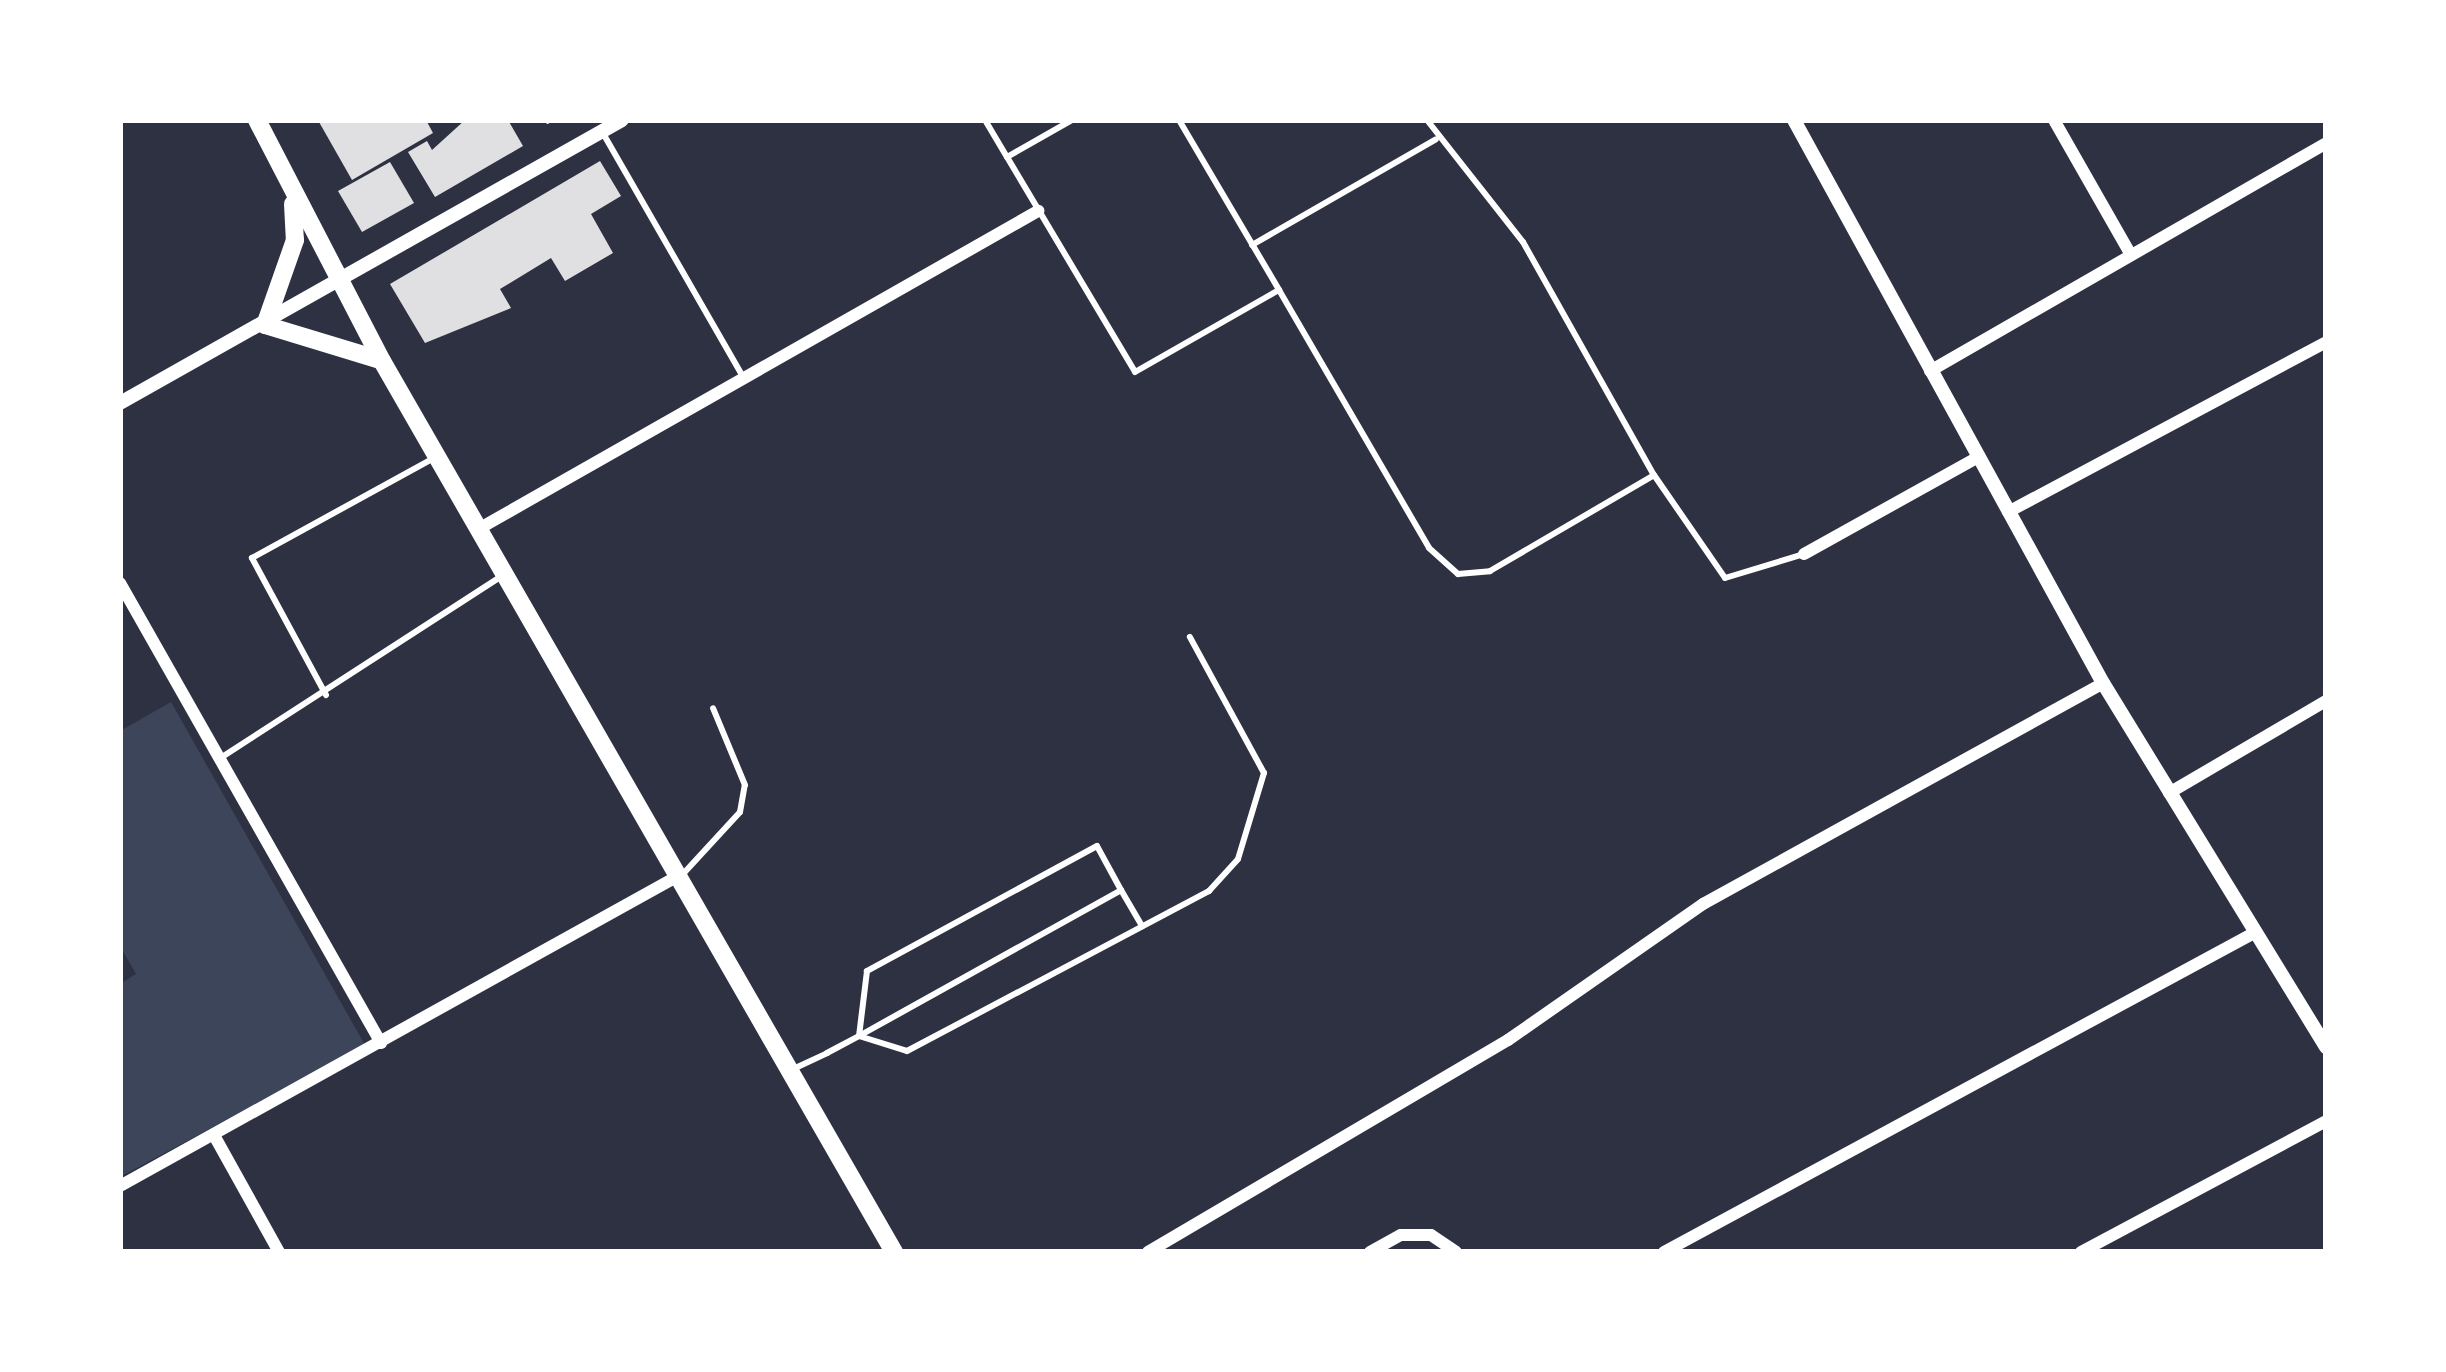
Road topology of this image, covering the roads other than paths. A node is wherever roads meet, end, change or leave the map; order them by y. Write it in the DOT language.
graph roads {
  1 [pos="622,120"];
  2 [pos="985,120"];
  3 [pos="1072,120"];
  4 [pos="1179,120"];
  5 [pos="1427,120"];
  6 [pos="1794,120"];
  7 [pos="2054,120"];
  8 [pos="262,122"];
  9 [pos="601,126"];
  10 [pos="1437,138"];
  11 [pos="2326,143"];
  12 [pos="1007,157"];
  13 [pos="292,194"];
  14 [pos="1038,211"];
  15 [pos="1252,245"];
  16 [pos="2132,255"];
  17 [pos="338,281"];
  18 [pos="1279,290"];
  19 [pos="265,325"];
  20 [pos="2326,342"];
  21 [pos="382,361"];
  22 [pos="1930,371"];
  23 [pos="746,381"];
  24 [pos="120,403"];
  25 [pos="439,456"];
  26 [pos="1978,457"];
  27 [pos="1654,476"];
  28 [pos="2008,512"];
  29 [pos="482,526"];
  30 [pos="1804,554"];
  31 [pos="508,572"];
  32 [pos="120,583"];
  33 [pos="1190,637"];
  34 [pos="2103,683"];
  35 [pos="326,695"];
  36 [pos="2326,701"];
  37 [pos="713,709"];
  38 [pos="219,759"];
  39 [pos="2169,793"];
  40 [pos="683,874"];
  41 [pos="1121,890"];
  42 [pos="1142,926"];
  43 [pos="2254,932"];
  44 [pos="860,1036"];
  45 [pos="381,1042"];
  46 [pos="2326,1047"];
  47 [pos="791,1070"];
  48 [pos="2326,1121"];
  49 [pos="214,1137"];
  50 [pos="120,1186"];
  51 [pos="279,1252"];
  52 [pos="894,1252"];
  53 [pos="1148,1252"];
  54 [pos="1370,1252"];
  55 [pos="1456,1252"];
  56 [pos="1664,1252"];
  57 [pos="2081,1252"];
  1 -- 9 [label="street"];
  2 -- 12 [label="lane"];
  3 -- 12 [label="lane"];
  4 -- 15 [label="lane"];
  5 -- 10 [label="lane"];
  6 -- 22 [label="street"];
  7 -- 16 [label="street"];
  8 -- 13 [label="main road"];
  9 -- 17 [label="street"];
  9 -- 23 [label="lane"];
  10 -- 15 [label="lane"];
  10 -- 27 [label="lane"];
  11 -- 16 [label="street"];
  12 -- 14 [label="lane"];
  13 -- 17 [label="main road"];
  13 -- 19 [label="main road"];
  14 -- 18 [label="lane"];
  14 -- 23 [label="street"];
  15 -- 18 [label="lane"];
  16 -- 22 [label="street"];
  17 -- 19 [label="street"];
  17 -- 21 [label="main road"];
  18 -- 27 [label="lane"];
  19 -- 21 [label="main road"];
  19 -- 24 [label="street"];
  20 -- 28 [label="street"];
  21 -- 25 [label="main road"];
  22 -- 26 [label="street"];
  23 -- 29 [label="street"];
  25 -- 29 [label="main road"];
  25 -- 35 [label="lane"];
  26 -- 28 [label="street"];
  26 -- 30 [label="street"];
  27 -- 30 [label="lane"];
  28 -- 34 [label="street"];
  29 -- 31 [label="main road"];
  31 -- 35 [label="lane"];
  31 -- 40 [label="main road"];
  32 -- 38 [label="street"];
  33 -- 42 [label="lane"];
  34 -- 39 [label="street"];
  34 -- 53 [label="street"];
  35 -- 38 [label="lane"];
  36 -- 39 [label="street"];
  37 -- 40 [label="lane"];
  38 -- 45 [label="street"];
  39 -- 43 [label="street"];
  40 -- 45 [label="street"];
  40 -- 47 [label="main road"];
  41 -- 42 [label="lane"];
  41 -- 44 [label="lane"];
  41 -- 44 [label="lane"];
  42 -- 44 [label="lane"];
  43 -- 46 [label="street"];
  43 -- 56 [label="street"];
  44 -- 47 [label="lane"];
  45 -- 49 [label="street"];
  47 -- 52 [label="main road"];
  48 -- 57 [label="street"];
  49 -- 50 [label="street"];
  49 -- 51 [label="street"];
  54 -- 55 [label="street"];
}
